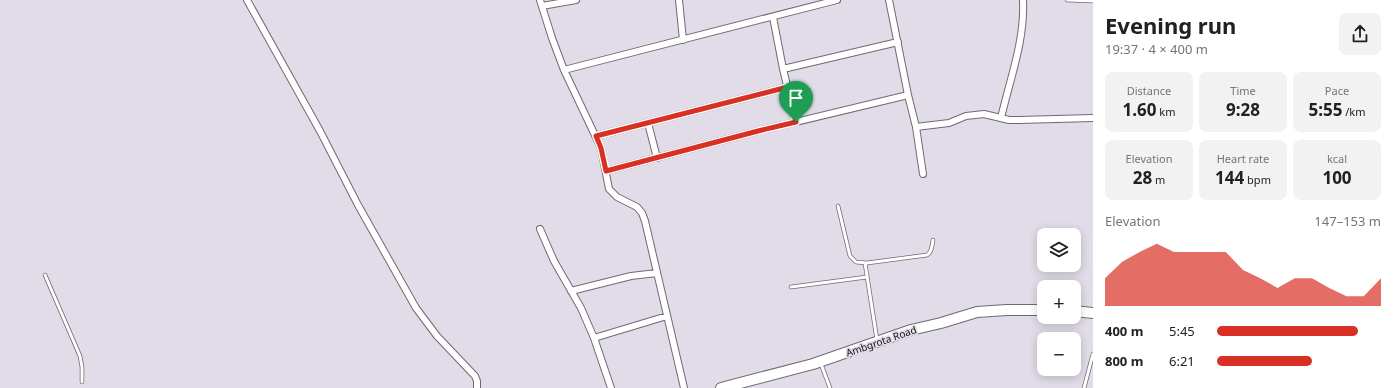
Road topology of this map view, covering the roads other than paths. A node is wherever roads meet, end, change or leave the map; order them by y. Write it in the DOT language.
graph roads {
  1 [pos="247,0"];
  2 [pos="576,0"];
  3 [pos="679,0"];
  4 [pos="837,0"];
  5 [pos="889,0"];
  6 [pos="1023,0"];
  7 [pos="1067,0"];
  8 [pos="1093,1"];
  9 [pos="821,2"];
  10 [pos="541,3"];
  11 [pos="773,17"];
  12 [pos="683,40"];
  13 [pos="898,42"];
  14 [pos="783,69"];
  15 [pos="564,70"];
  16 [pos="788,87"];
  17 [pos="908,95"];
  18 [pos="1000,118"];
  19 [pos="1093,118"];
  20 [pos="796,122"];
  21 [pos="648,123"];
  22 [pos="916,127"];
  23 [pos="596,136"];
  24 [pos="657,158"];
  25 [pos="606,171"];
  26 [pos="922,174"];
  27 [pos="838,206"];
  28 [pos="540,229"];
  29 [pos="933,240"];
  30 [pos="865,263"];
  31 [pos="656,273"];
  32 [pos="45,275"];
  33 [pos="867,277"];
  34 [pos="791,287"];
  35 [pos="571,291"];
  36 [pos="1037,310"];
  37 [pos="1081,312"];
  38 [pos="1093,313"];
  39 [pos="667,316"];
  40 [pos="594,338"];
  41 [pos="878,341"];
  42 [pos="1093,354"];
  43 [pos="820,362"];
  44 [pos="82,382"];
  45 [pos="747,385"];
  46 [pos="477,388"];
  47 [pos="611,388"];
  48 [pos="684,388"];
  49 [pos="721,388"];
  50 [pos="830,388"];
  51 [pos="1084,388"];
  1 -- 46 [label="street"];
  2 -- 10 [label="street"];
  3 -- 12 [label="street"];
  4 -- 9 [label="street"];
  5 -- 13 [label="street"];
  6 -- 18 [label="street"];
  7 -- 8 [label="lane"];
  9 -- 11 [label="street"];
  10 -- 15 [label="street"];
  11 -- 12 [label="street"];
  11 -- 14 [label="street"];
  12 -- 15 [label="street"];
  13 -- 14 [label="street"];
  13 -- 17 [label="street"];
  14 -- 16 [label="street"];
  15 -- 23 [label="street"];
  16 -- 20 [label="street"];
  16 -- 21 [label="street"];
  17 -- 20 [label="street"];
  17 -- 22 [label="street"];
  18 -- 19 [label="street"];
  18 -- 22 [label="street"];
  20 -- 24 [label="street"];
  21 -- 23 [label="street"];
  21 -- 24 [label="street"];
  22 -- 26 [label="street"];
  23 -- 25 [label="street"];
  24 -- 25 [label="street"];
  25 -- 31 [label="street"];
  27 -- 30 [label="lane"];
  28 -- 35 [label="street"];
  29 -- 30 [label="lane"];
  30 -- 33 [label="lane"];
  31 -- 35 [label="street"];
  31 -- 39 [label="street"];
  32 -- 44 [label="lane"];
  33 -- 34 [label="lane"];
  33 -- 41 [label="lane"];
  35 -- 40 [label="street"];
  36 -- 41 [label="main road, Ambgrota Road"];
  37 -- 38 [label="main road"];
  39 -- 40 [label="street"];
  39 -- 48 [label="street"];
  40 -- 47 [label="street"];
  41 -- 43 [label="main road, Ambgrota Road"];
  42 -- 51 [label="lane"];
  43 -- 45 [label="main road, Ambgrota Road"];
  43 -- 50 [label="lane"];
  45 -- 49 [label="main road, Ambgrota Road"];
}
